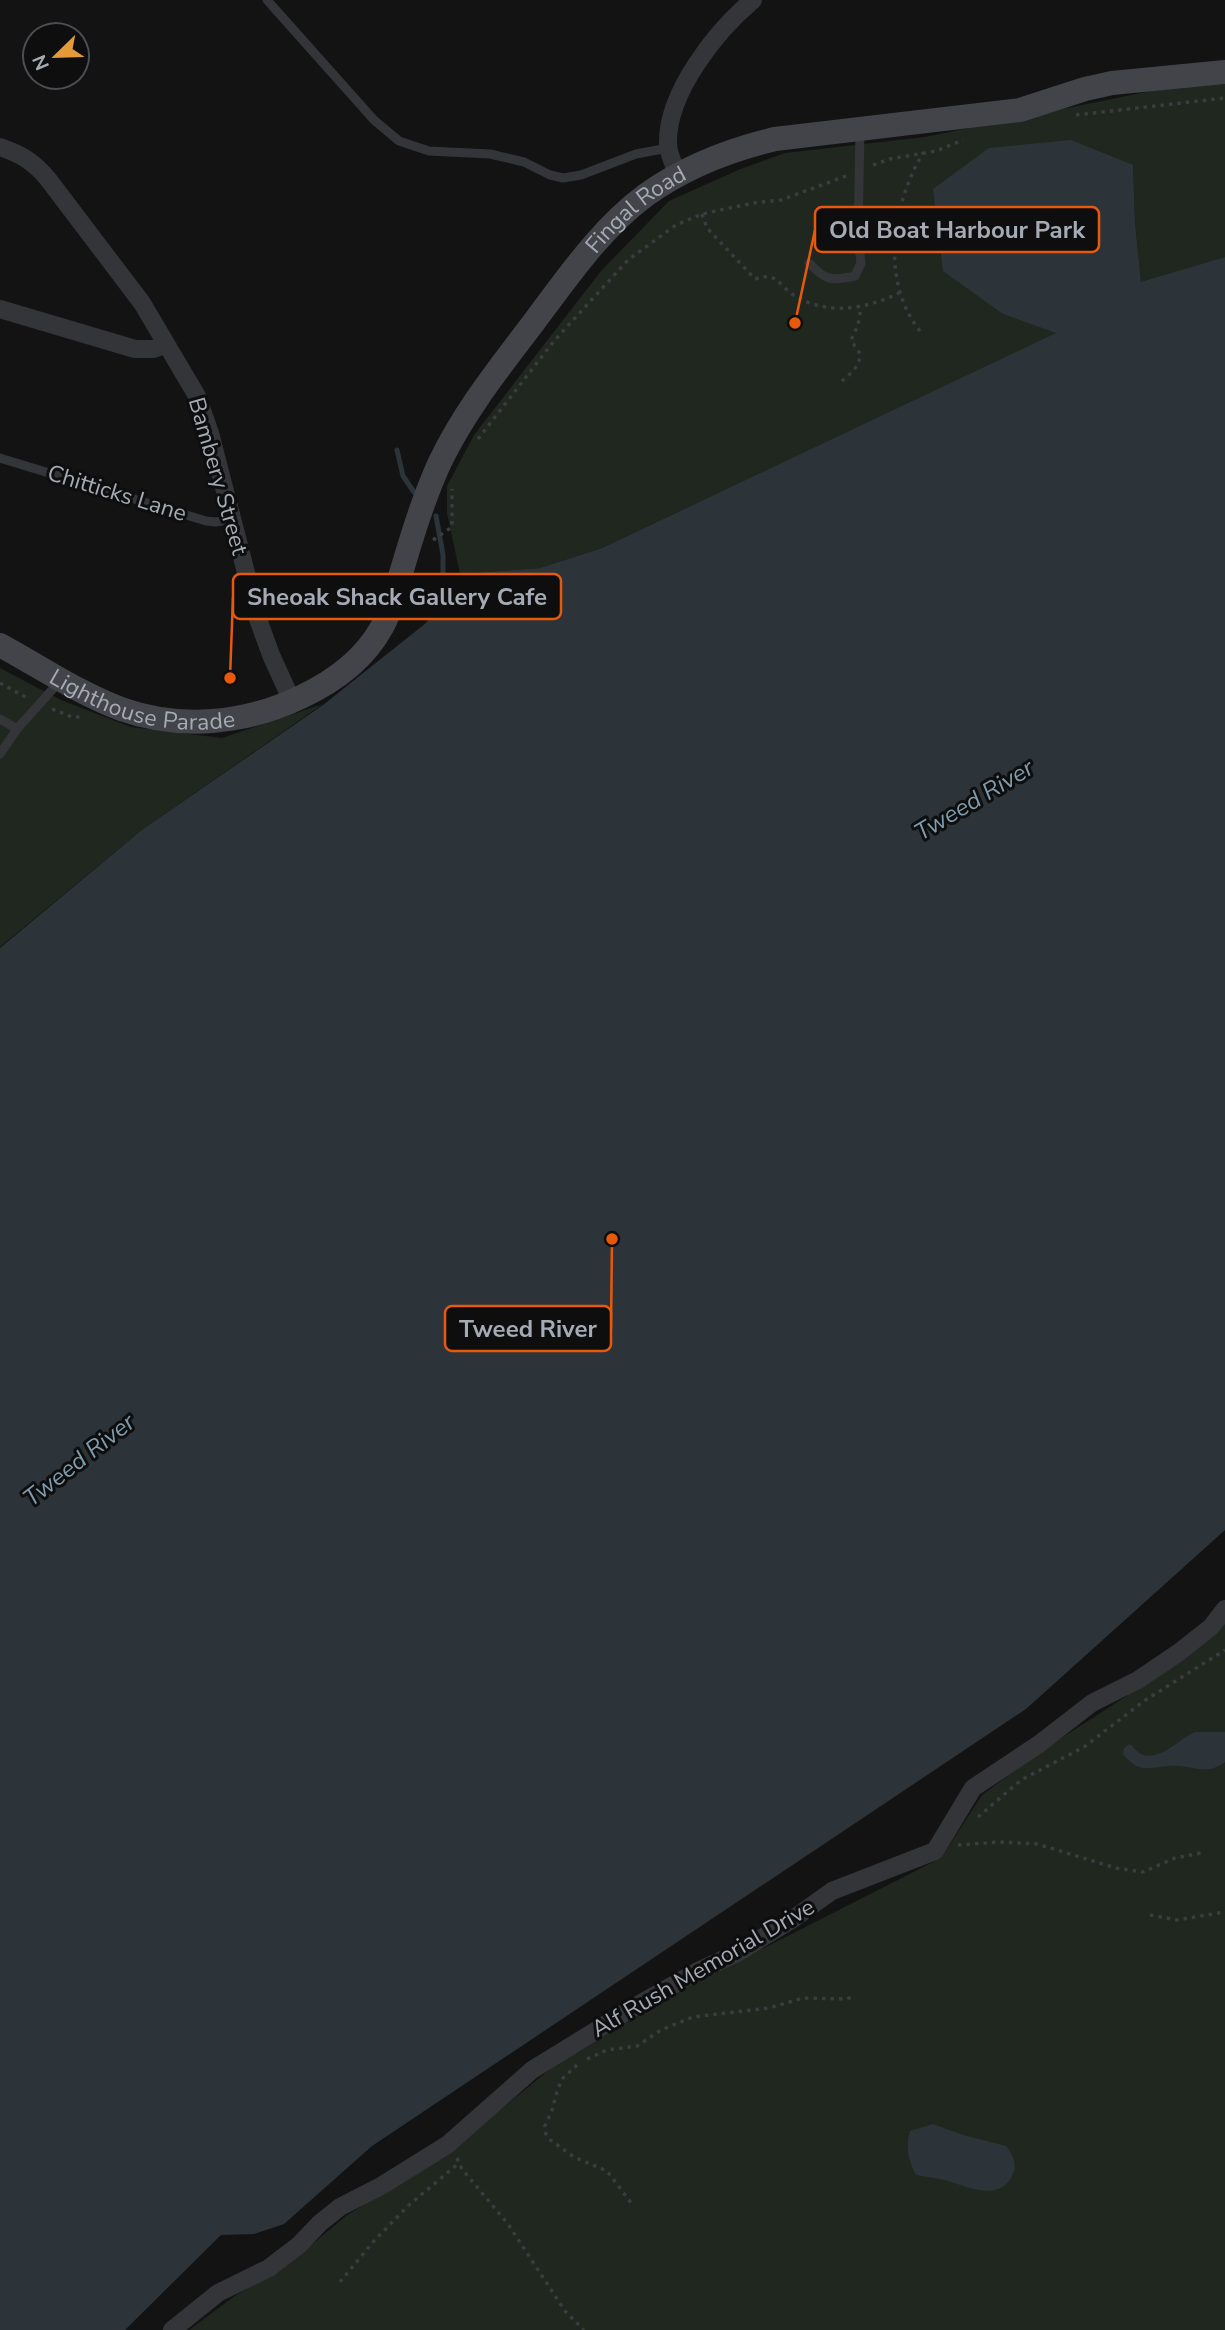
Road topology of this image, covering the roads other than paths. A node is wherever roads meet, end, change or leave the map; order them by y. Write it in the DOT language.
graph roads {
  1 [pos="267,0"];
  2 [pos="753,0"];
  3 [pos="1225,72"];
  4 [pos="861,129"];
  5 [pos="0,147"];
  6 [pos="668,148"];
  7 [pos="678,175"];
  8 [pos="809,263"];
  9 [pos="0,309"];
  10 [pos="166,344"];
  11 [pos="0,458"];
  12 [pos="234,519"];
  13 [pos="0,645"];
  14 [pos="61,679"];
  15 [pos="292,701"];
  16 [pos="0,719"];
  17 [pos="17,729"];
  18 [pos="0,754"];
  19 [pos="1225,1609"];
  20 [pos="172,2330"];
  1 -- 6 [label="lane"];
  2 -- 6 [label="street"];
  3 -- 4 [label="street, Fingal Road"];
  4 -- 7 [label="street, Fingal Road"];
  4 -- 8 [label="lane"];
  5 -- 10 [label="street, Bambery Street"];
  6 -- 7 [label="street"];
  7 -- 15 [label="street, Fingal Road"];
  9 -- 10 [label="street"];
  10 -- 12 [label="street, Bambery Street"];
  11 -- 12 [label="lane, Chitticks Lane"];
  12 -- 15 [label="street, Bambery Street"];
  13 -- 14 [label="street, Lighthouse Parade"];
  14 -- 15 [label="street, Lighthouse Parade"];
  14 -- 17 [label="lane"];
  16 -- 17 [label="lane"];
  17 -- 18 [label="lane"];
  19 -- 20 [label="street, Alf Rush Memorial Drive"];
}
